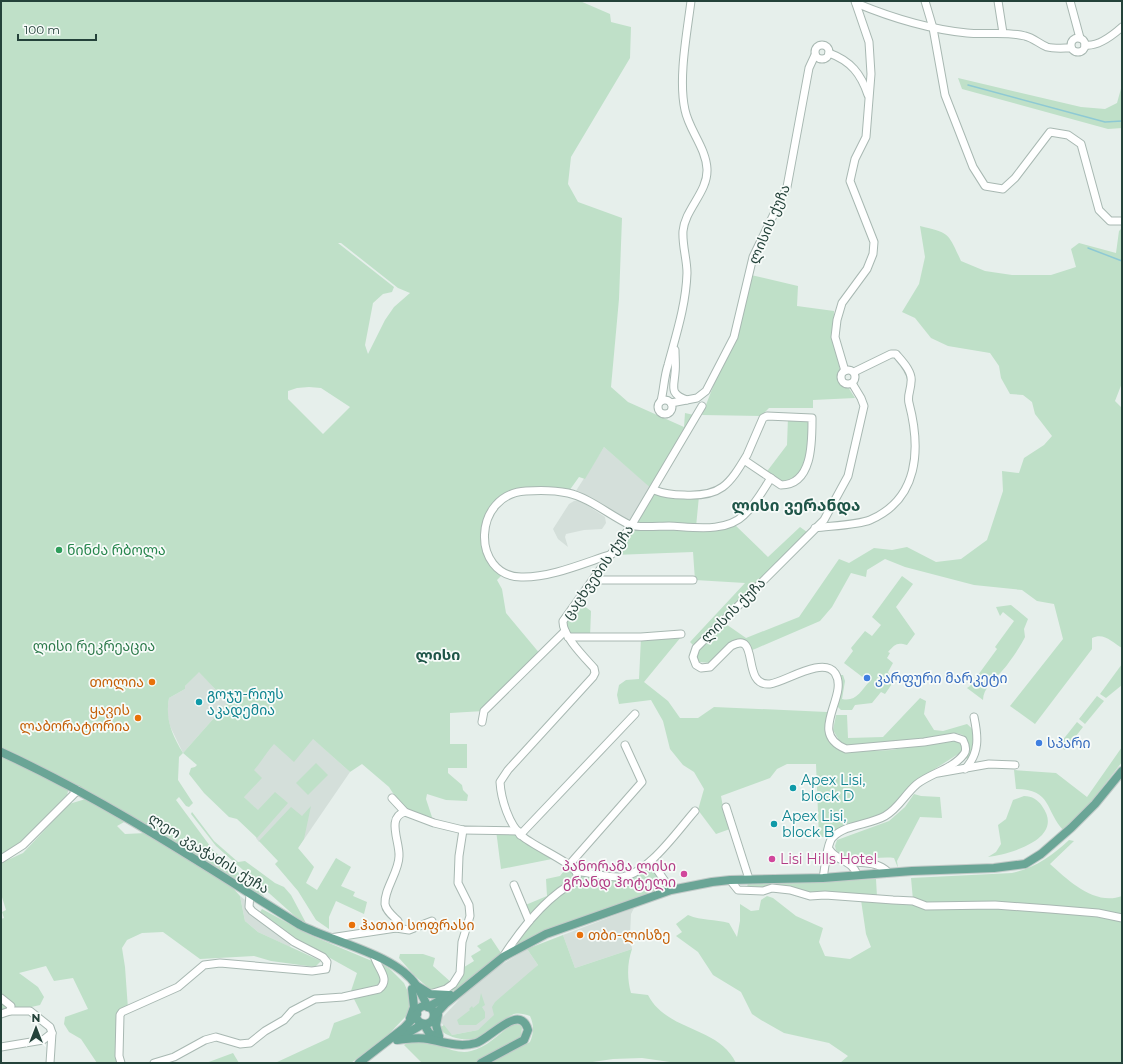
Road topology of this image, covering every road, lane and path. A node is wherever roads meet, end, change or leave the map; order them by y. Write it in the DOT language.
graph roads {
  1 [pos="691,1"];
  2 [pos="925,1"];
  3 [pos="998,1"];
  4 [pos="1070,1"];
  5 [pos="855,2"];
  6 [pos="1122,27"];
  7 [pos="933,28"];
  8 [pos="1003,33"];
  9 [pos="1080,38"];
  10 [pos="1085,45"];
  11 [pos="1071,48"];
  12 [pos="869,97"];
  13 [pos="1122,221"];
  14 [pos="675,344"];
  15 [pos="845,370"];
  16 [pos="854,372"];
  17 [pos="852,383"];
  18 [pos="687,400"];
  19 [pos="661,401"];
  20 [pos="671,403"];
  21 [pos="702,406"];
  22 [pos="744,460"];
  23 [pos="772,478"];
  24 [pos="654,490"];
  25 [pos="631,526"];
  26 [pos="815,528"];
  27 [pos="612,554"];
  28 [pos="593,580"];
  29 [pos="693,580"];
  30 [pos="566,634"];
  31 [pos="681,634"];
  32 [pos="635,714"];
  33 [pos="974,717"];
  34 [pos="482,722"];
  35 [pos="625,745"];
  36 [pos="1,752"];
  37 [pos="957,760"];
  38 [pos="971,762"];
  39 [pos="989,764"];
  40 [pos="1015,765"];
  41 [pos="966,769"];
  42 [pos="1122,771"];
  43 [pos="934,774"];
  44 [pos="78,790"];
  45 [pos="392,798"];
  46 [pos="726,807"];
  47 [pos="695,811"];
  48 [pos="405,812"];
  49 [pos="463,830"];
  50 [pos="519,833"];
  51 [pos="829,848"];
  52 [pos="1,859"];
  53 [pos="840,859"];
  54 [pos="651,861"];
  55 [pos="569,865"];
  56 [pos="576,871"];
  57 [pos="888,872"];
  58 [pos="857,875"];
  59 [pos="823,878"];
  60 [pos="749,879"];
  61 [pos="730,880"];
  62 [pos="514,885"];
  63 [pos="671,890"];
  64 [pos="250,894"];
  65 [pos="1122,918"];
  66 [pos="432,921"];
  67 [pos="529,921"];
  68 [pos="396,928"];
  69 [pos="329,938"];
  70 [pos="374,955"];
  71 [pos="503,957"];
  72 [pos="414,988"];
  73 [pos="430,994"];
  74 [pos="451,997"];
  75 [pos="1,998"];
  76 [pos="427,1006"];
  77 [pos="10,1011"];
  78 [pos="417,1012"];
  79 [pos="1,1014"];
  80 [pos="433,1018"];
  81 [pos="423,1024"];
  82 [pos="52,1033"];
  83 [pos="439,1036"];
  84 [pos="391,1041"];
  85 [pos="451,1043"];
  86 [pos="1,1047"];
  87 [pos="50,1063"];
  88 [pos="120,1063"];
  89 [pos="154,1063"];
  90 [pos="359,1063"];
  91 [pos="481,1063"];
  1 -- 14 [label="street"];
  2 -- 7 [label="street"];
  3 -- 8 [label="street"];
  4 -- 9 [label="street"];
  5 -- 7 [label="street"];
  5 -- 12 [label="street"];
  6 -- 10 [label="street"];
  7 -- 8 [label="street"];
  7 -- 13 [label="street"];
  8 -- 11 [label="street"];
  9 -- 10 [label="street"];
  9 -- 11 [label="street"];
  10 -- 11 [label="street"];
  12 -- 15 [label="street"];
  12 -- 18 [label="street, ლისის ქუჩა"];
  14 -- 18 [label="street"];
  14 -- 19 [label="street"];
  15 -- 16 [label="street"];
  15 -- 17 [label="street"];
  16 -- 17 [label="street"];
  16 -- 26 [label="street"];
  17 -- 26 [label="street, ლისის ქუჩა"];
  18 -- 20 [label="street, ლისის ქუჩა"];
  19 -- 20 [label="street"];
  19 -- 20 [label="street"];
  21 -- 24 [label="street, ცაცხვების ქუჩა"];
  22 -- 23 [label="street"];
  22 -- 23 [label="street"];
  22 -- 24 [label="street"];
  23 -- 25 [label="street"];
  24 -- 25 [label="street, ცაცხვების ქუჩა"];
  25 -- 27 [label="street, ცაცხვების ქუჩა"];
  25 -- 27 [label="street"];
  26 -- 37 [label="street, ლისის ქუჩა"];
  27 -- 28 [label="street, ცაცხვების ქუჩა"];
  28 -- 29 [label="street"];
  28 -- 30 [label="street, ცაცხვების ქუჩა"];
  30 -- 31 [label="street"];
  30 -- 34 [label="street, ცაცხვების ქუჩა"];
  30 -- 50 [label="street"];
  32 -- 50 [label="street"];
  33 -- 38 [label="street"];
  35 -- 55 [label="street"];
  36 -- 44 [label="main road, ლეო კვაჭაძის ქუჩა"];
  37 -- 38 [label="street"];
  37 -- 43 [label="street"];
  38 -- 39 [label="street"];
  38 -- 41 [label="street"];
  39 -- 40 [label="street"];
  39 -- 41 [label="street"];
  41 -- 43 [label="street"];
  42 -- 57 [label="main road"];
  43 -- 51 [label="street"];
  44 -- 52 [label="street"];
  44 -- 64 [label="main road, ლეო კვაჭაძის ქუჩა"];
  45 -- 48 [label="street"];
  46 -- 60 [label="street"];
  47 -- 54 [label="street"];
  48 -- 49 [label="street"];
  48 -- 68 [label="street"];
  49 -- 50 [label="street"];
  49 -- 73 [label="street"];
  50 -- 55 [label="street"];
  51 -- 53 [label="street"];
  51 -- 59 [label="street"];
  53 -- 57 [label="street"];
  53 -- 58 [label="street"];
  54 -- 56 [label="street"];
  54 -- 63 [label="street"];
  55 -- 56 [label="street"];
  56 -- 67 [label="street"];
  57 -- 58 [label="main road"];
  58 -- 59 [label="main road"];
  59 -- 60 [label="main road"];
  60 -- 61 [label="main road"];
  61 -- 63 [label="main road"];
  61 -- 65 [label="street"];
  62 -- 67 [label="street"];
  63 -- 71 [label="main road"];
  64 -- 69 [label="main road, ლეო კვაჭაძის ქუჩა"];
  64 -- 88 [label="street"];
  66 -- 68 [label="street"];
  67 -- 71 [label="street"];
  68 -- 69 [label="street"];
  69 -- 70 [label="main road, ლეო კვაჭაძის ქუჩა"];
  70 -- 72 [label="main road, ლეო კვაჭაძის ქუჩა"];
  70 -- 89 [label="street"];
  71 -- 74 [label="main road"];
  72 -- 73 [label="main road"];
  72 -- 76 [label="main road"];
  72 -- 78 [label="main road"];
  72 -- 84 [label="main road"];
  73 -- 74 [label="main road"];
  73 -- 76 [label="street"];
  74 -- 76 [label="main road"];
  74 -- 80 [label="main road"];
  74 -- 83 [label="main road"];
  75 -- 77 [label="street"];
  76 -- 78 [label="main road"];
  76 -- 80 [label="main road"];
  77 -- 79 [label="street"];
  77 -- 82 [label="street"];
  78 -- 81 [label="main road"];
  78 -- 84 [label="main road"];
  80 -- 81 [label="main road"];
  80 -- 83 [label="main road"];
  81 -- 84 [label="main road"];
  81 -- 85 [label="main road"];
  82 -- 86 [label="street"];
  82 -- 87 [label="street"];
  83 -- 85 [label="main road"];
  84 -- 85 [label="main road"];
  84 -- 90 [label="main road"];
  85 -- 91 [label="main road"];
}
